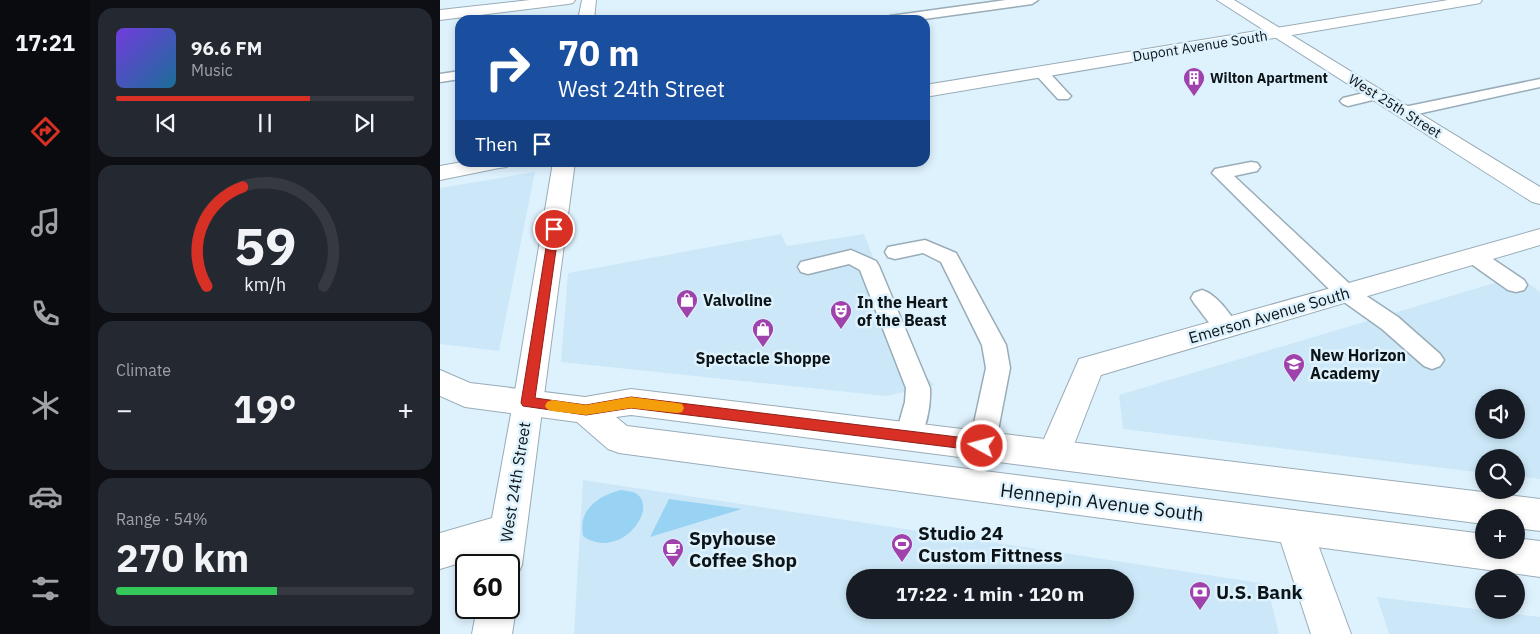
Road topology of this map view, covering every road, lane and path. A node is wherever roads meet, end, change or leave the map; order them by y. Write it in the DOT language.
graph roads {
  1 [pos="568,0"];
  2 [pos="589,0"];
  3 [pos="1032,0"];
  4 [pos="1224,0"];
  5 [pos="1475,0"];
  6 [pos="440,15"];
  7 [pos="587,15"];
  8 [pos="926,15"];
  9 [pos="1277,33"];
  10 [pos="1041,72"];
  11 [pos="455,76"];
  12 [pos="440,78"];
  13 [pos="1540,83"];
  14 [pos="930,90"];
  15 [pos="1376,95"];
  16 [pos="1063,96"];
  17 [pos="1348,101"];
  18 [pos="1404,112"];
  19 [pos="470,167"];
  20 [pos="563,167"];
  21 [pos="1251,167"];
  22 [pos="440,172"];
  23 [pos="1540,197"];
  24 [pos="1540,237"];
  25 [pos="895,252"];
  26 [pos="1474,256"];
  27 [pos="808,267"];
  28 [pos="1516,285"];
  29 [pos="1346,292"];
  30 [pos="1202,298"];
  31 [pos="1227,327"];
  32 [pos="1432,360"];
  33 [pos="448,393"];
  34 [pos="528,403"];
  35 [pos="586,410"];
  36 [pos="908,437"];
  37 [pos="982,446"];
  38 [pos="1054,455"];
  39 [pos="1540,515"];
  40 [pos="1294,527"];
  41 [pos="505,548"];
  42 [pos="440,551"];
  43 [pos="1540,559"];
  44 [pos="494,619"];
  45 [pos="492,634"];
  46 [pos="1331,634"];
  1 -- 6 [label="street"];
  2 -- 7 [label="street"];
  3 -- 8 [label="lane"];
  4 -- 9 [label="street, West 25th Street"];
  5 -- 9 [label="street, Dupont Avenue South"];
  9 -- 10 [label="street, Dupont Avenue South"];
  9 -- 15 [label="street, West 25th Street"];
  10 -- 14 [label="street, Dupont Avenue South"];
  10 -- 16 [label="lane"];
  11 -- 12 [label="lane"];
  13 -- 18 [label="lane"];
  15 -- 17 [label="lane"];
  15 -- 18 [label="street, West 25th Street"];
  18 -- 23 [label="street, West 25th Street"];
  19 -- 22 [label="street"];
  20 -- 34 [label="street, West 24th Street"];
  21 -- 29 [label="lane"];
  24 -- 26 [label="street, Emerson Avenue South"];
  25 -- 37 [label="lane"];
  26 -- 28 [label="lane"];
  26 -- 29 [label="street, Emerson Avenue South"];
  27 -- 36 [label="lane"];
  29 -- 31 [label="street, Emerson Avenue South"];
  29 -- 32 [label="lane"];
  30 -- 31 [label="lane"];
  31 -- 38 [label="street, Emerson Avenue South"];
  33 -- 34 [label="street"];
  34 -- 35 [label="street"];
  34 -- 41 [label="street, West 24th Street"];
  35 -- 36 [label="street"];
  35 -- 40 [label="street, Hennepin Avenue South"];
  36 -- 37 [label="street"];
  37 -- 38 [label="street"];
  38 -- 39 [label="street"];
  40 -- 43 [label="street, Hennepin Avenue South"];
  40 -- 46 [label="street"];
  41 -- 42 [label="street"];
  44 -- 45 [label="street"];
}
